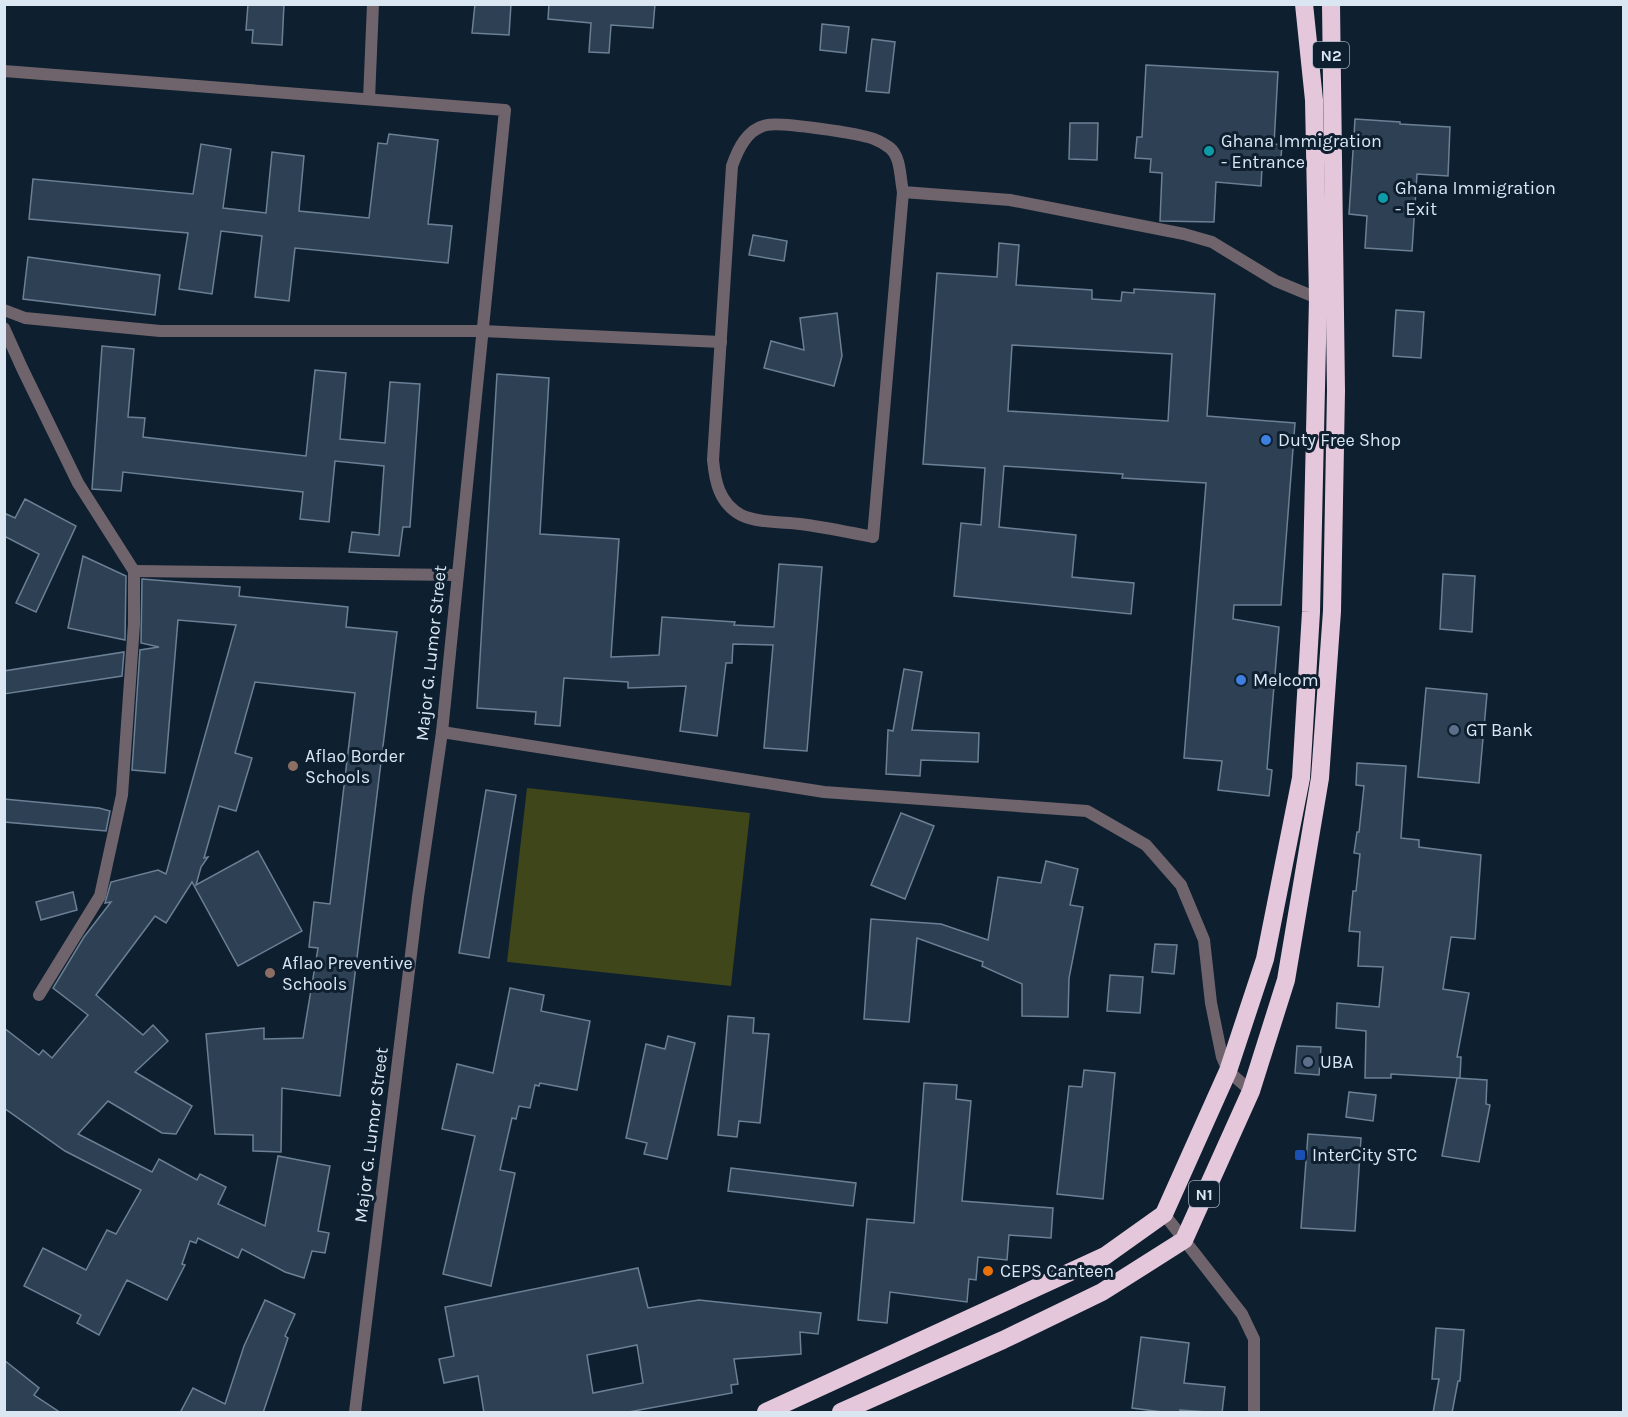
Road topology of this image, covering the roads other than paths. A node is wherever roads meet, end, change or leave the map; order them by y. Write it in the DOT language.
graph roads {
  1 [pos="373,4"];
  2 [pos="1304,4"];
  3 [pos="1331,4"];
  4 [pos="4,71"];
  5 [pos="369,99"];
  6 [pos="1314,100"];
  7 [pos="1332,105"];
  8 [pos="903,192"];
  9 [pos="1318,298"];
  10 [pos="1336,308"];
  11 [pos="4,309"];
  12 [pos="4,328"];
  13 [pos="482,331"];
  14 [pos="721,342"];
  15 [pos="134,571"];
  16 [pos="456,575"];
  17 [pos="442,732"];
  18 [pos="39,995"];
  19 [pos="1228,1071"];
  20 [pos="1251,1091"];
  21 [pos="1164,1214"];
  22 [pos="1184,1240"];
  23 [pos="356,1413"];
  24 [pos="766,1413"];
  25 [pos="841,1413"];
  26 [pos="1254,1413"];
  1 -- 5 [label="street"];
  2 -- 6 [label="highway, N2"];
  3 -- 7 [label="highway, N2"];
  4 -- 5 [label="street"];
  5 -- 13 [label="street, Major G. Lumor Street"];
  6 -- 9 [label="highway, N1"];
  7 -- 10 [label="highway, N1"];
  8 -- 9 [label="street"];
  8 -- 14 [label="street"];
  8 -- 14 [label="street"];
  9 -- 10 [label="street"];
  9 -- 19 [label="highway, N1"];
  10 -- 20 [label="highway, N1"];
  11 -- 13 [label="street"];
  12 -- 15 [label="street"];
  13 -- 14 [label="street"];
  13 -- 16 [label="street, Major G. Lumor Street"];
  15 -- 16 [label="street"];
  15 -- 18 [label="street"];
  16 -- 17 [label="street, Major G. Lumor Street"];
  17 -- 19 [label="street"];
  17 -- 23 [label="street, Major G. Lumor Street"];
  19 -- 20 [label="street"];
  19 -- 21 [label="highway, N1"];
  20 -- 22 [label="highway, N1"];
  21 -- 22 [label="street"];
  21 -- 24 [label="highway, N1"];
  22 -- 25 [label="highway"];
  22 -- 26 [label="street"];
}
